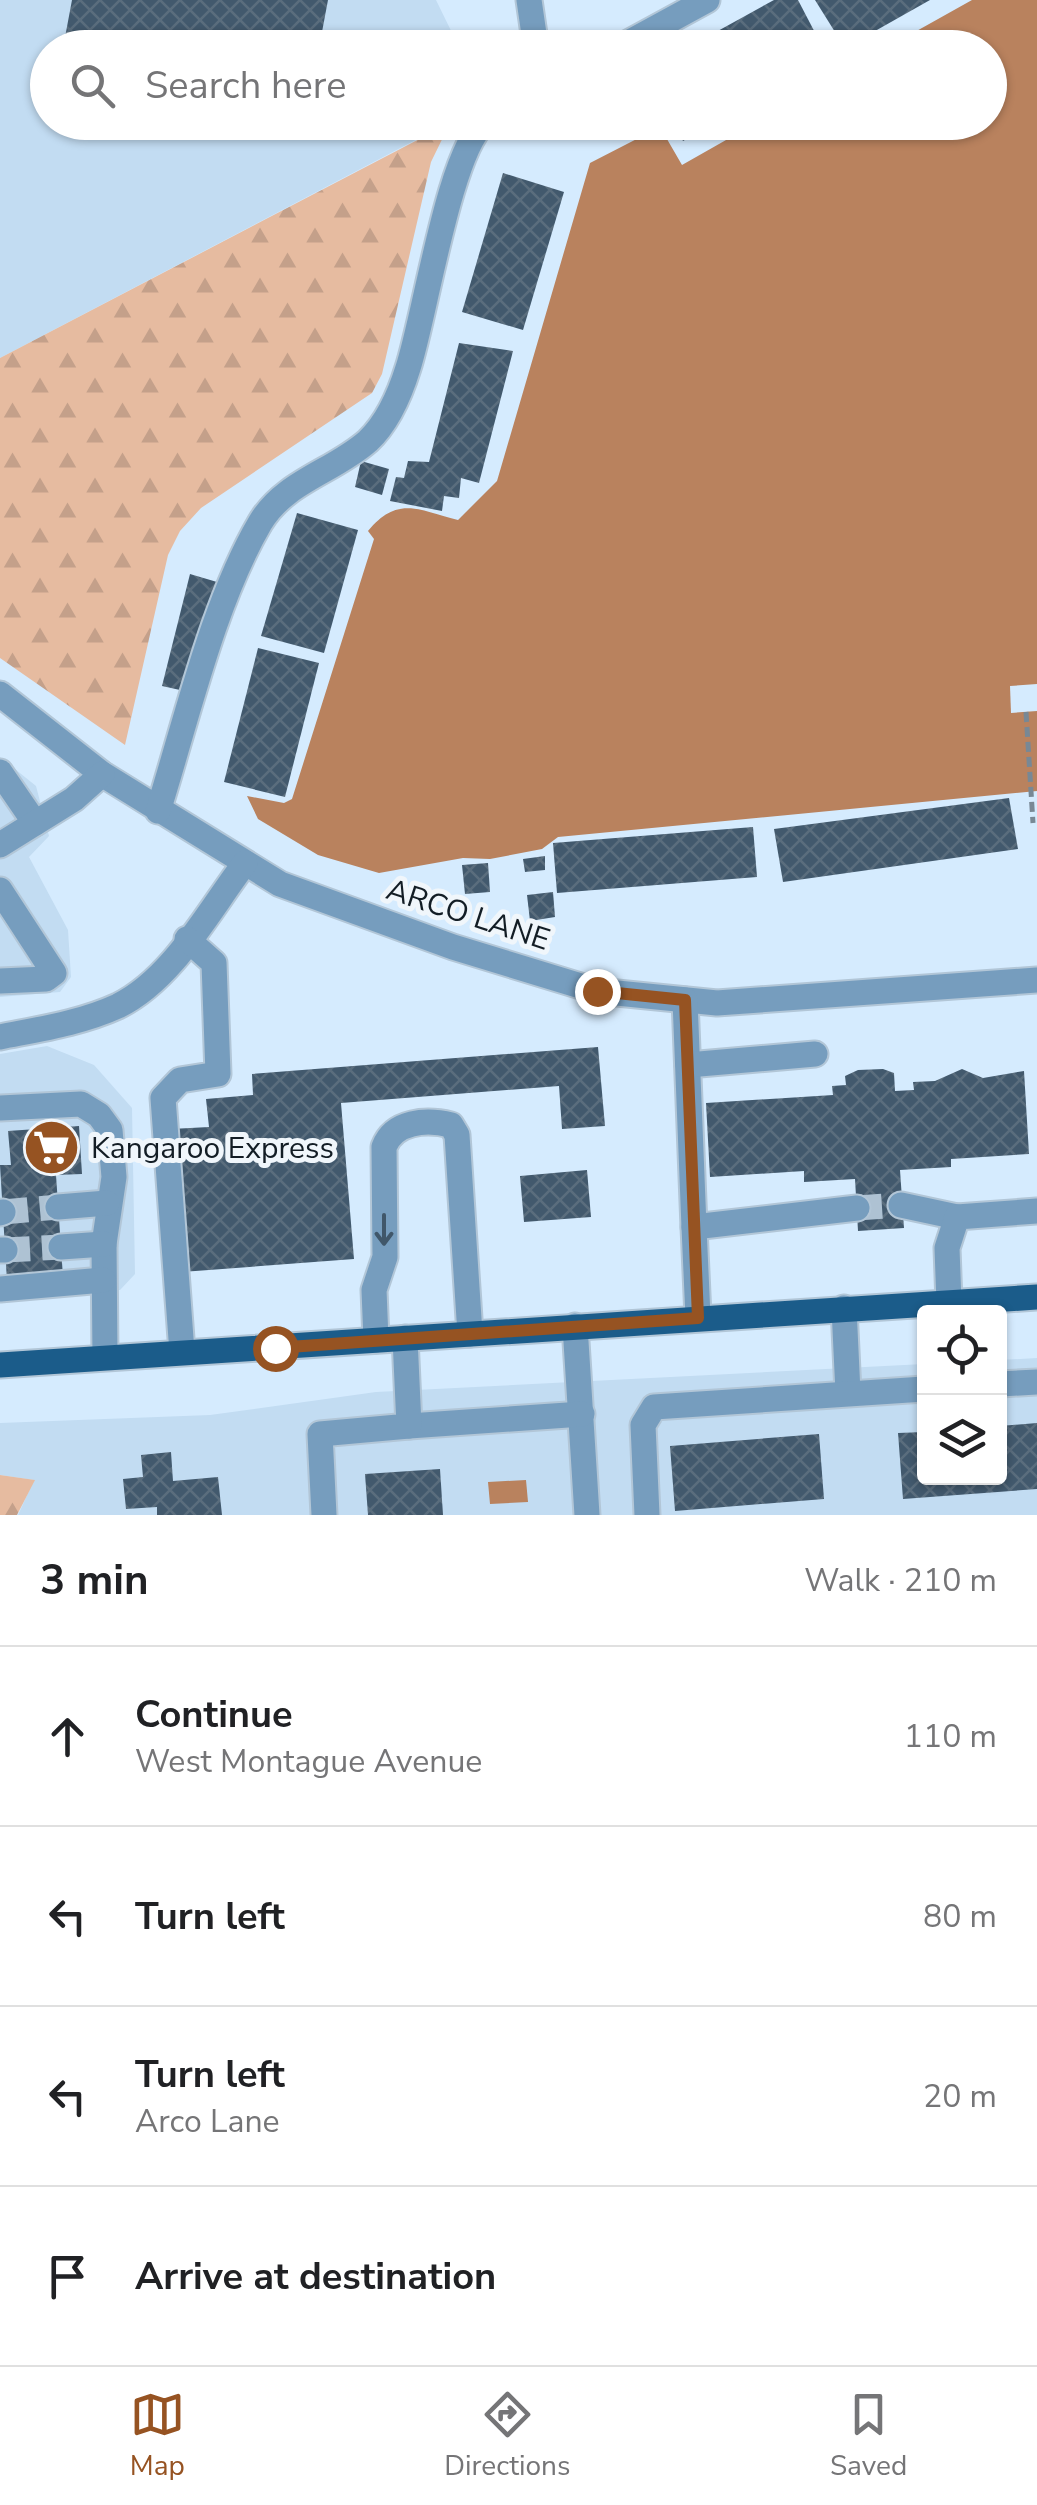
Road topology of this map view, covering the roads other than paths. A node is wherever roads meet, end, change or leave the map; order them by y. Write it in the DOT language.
graph roads {
  1 [pos="530,0"];
  2 [pos="708,0"];
  3 [pos="532,30"];
  4 [pos="652,30"];
  5 [pos="473,140"];
  6 [pos="0,694"];
  7 [pos="0,772"];
  8 [pos="102,774"];
  9 [pos="158,811"];
  10 [pos="36,823"];
  11 [pos="0,845"];
  12 [pos="245,863"];
  13 [pos="0,890"];
  14 [pos="187,939"];
  15 [pos="1037,980"];
  16 [pos="0,981"];
  17 [pos="685,1000"];
  18 [pos="0,1037"];
  19 [pos="816,1054"];
  20 [pos="688,1065"];
  21 [pos="0,1108"];
  22 [pos="107,1203"];
  23 [pos="902,1205"];
  24 [pos="58,1207"];
  25 [pos="856,1208"];
  26 [pos="1037,1211"];
  27 [pos="956,1217"];
  28 [pos="694,1227"];
  29 [pos="104,1244"];
  30 [pos="61,1247"];
  31 [pos="103,1280"];
  32 [pos="0,1289"];
  33 [pos="1037,1297"];
  34 [pos="950,1303"];
  35 [pos="844,1308"];
  36 [pos="698,1318"];
  37 [pos="576,1326"];
  38 [pos="470,1334"];
  39 [pos="405,1338"];
  40 [pos="376,1340"];
  41 [pos="182,1352"];
  42 [pos="105,1357"];
  43 [pos="0,1365"];
  44 [pos="1037,1382"];
  45 [pos="1007,1384"];
  46 [pos="917,1389"];
  47 [pos="848,1393"];
  48 [pos="582,1414"];
  49 [pos="409,1426"];
  50 [pos="324,1515"];
  51 [pos="587,1515"];
  52 [pos="647,1515"];
  1 -- 3 [label="street"];
  2 -- 4 [label="street"];
  5 -- 9 [label="street"];
  6 -- 8 [label="street, ARCO LANE"];
  7 -- 10 [label="street"];
  8 -- 9 [label="street, ARCO LANE"];
  8 -- 10 [label="street"];
  9 -- 12 [label="street, ARCO LANE"];
  10 -- 11 [label="street"];
  12 -- 14 [label="street"];
  12 -- 17 [label="street, ARCO LANE"];
  13 -- 16 [label="street"];
  14 -- 18 [label="street"];
  14 -- 41 [label="street"];
  15 -- 17 [label="street, ARCO LANE"];
  17 -- 20 [label="street"];
  19 -- 20 [label="street"];
  20 -- 28 [label="street"];
  21 -- 22 [label="street"];
  22 -- 24 [label="street"];
  22 -- 29 [label="street"];
  23 -- 27 [label="street"];
  25 -- 28 [label="street"];
  26 -- 27 [label="street"];
  27 -- 34 [label="street"];
  28 -- 36 [label="street"];
  29 -- 30 [label="street"];
  29 -- 31 [label="street"];
  31 -- 32 [label="street"];
  31 -- 42 [label="street"];
  33 -- 34 [label="main road"];
  34 -- 35 [label="main road"];
  35 -- 36 [label="main road"];
  35 -- 47 [label="street"];
  36 -- 37 [label="main road"];
  37 -- 38 [label="main road"];
  37 -- 48 [label="street"];
  38 -- 39 [label="main road"];
  38 -- 40 [label="street, one-way"];
  39 -- 40 [label="main road"];
  39 -- 49 [label="street"];
  40 -- 41 [label="main road"];
  41 -- 42 [label="main road"];
  42 -- 43 [label="main road"];
  44 -- 45 [label="street"];
  46 -- 47 [label="street"];
  47 -- 52 [label="street"];
  48 -- 49 [label="street"];
  48 -- 51 [label="street"];
  49 -- 50 [label="street"];
}
